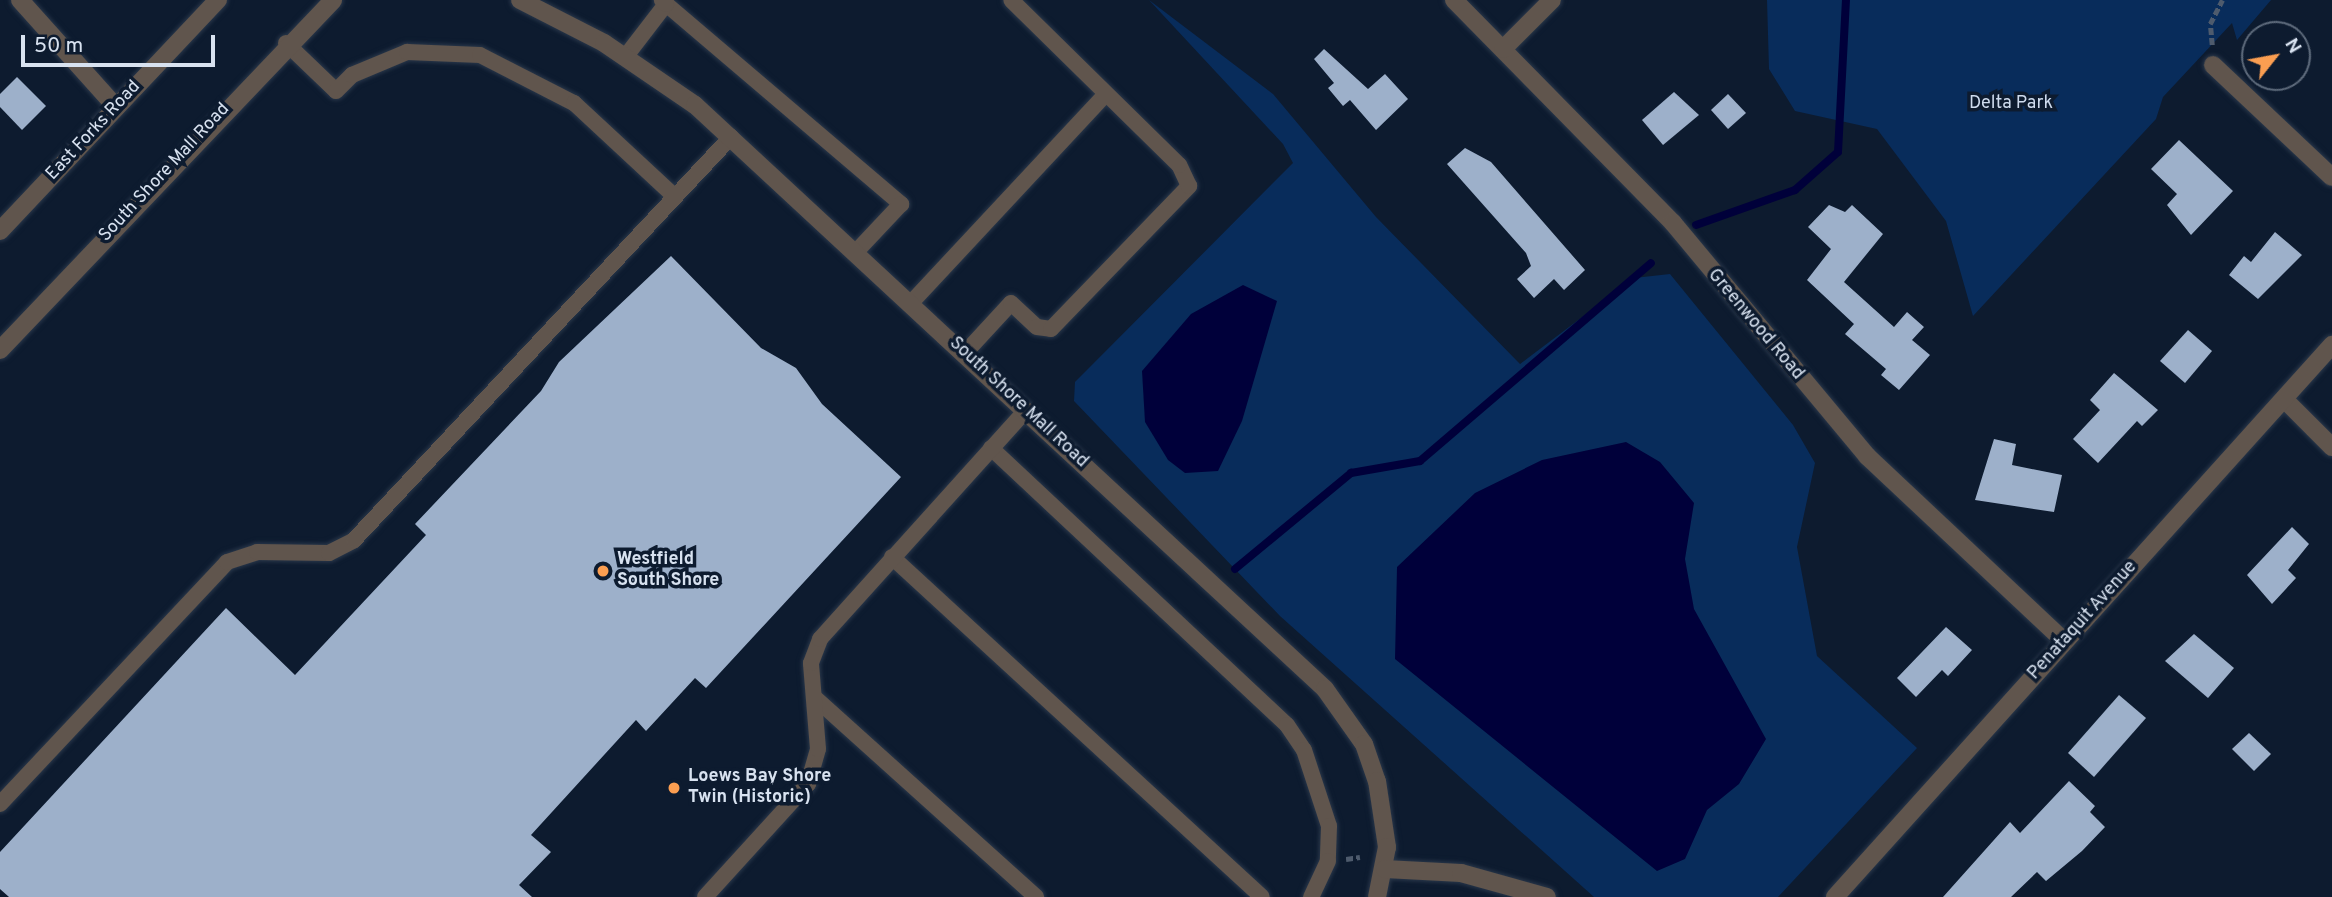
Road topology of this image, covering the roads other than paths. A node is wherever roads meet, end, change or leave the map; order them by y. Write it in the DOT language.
graph roads {
  1 [pos="20,0"];
  2 [pos="218,0"];
  3 [pos="333,0"];
  4 [pos="520,0"];
  5 [pos="1011,0"];
  6 [pos="1454,0"];
  7 [pos="1552,0"];
  8 [pos="664,2"];
  9 [pos="286,43"];
  10 [pos="1503,49"];
  11 [pos="626,56"];
  12 [pos="2213,65"];
  13 [pos="1106,94"];
  14 [pos="116,107"];
  15 [pos="731,137"];
  16 [pos="2332,177"];
  17 [pos="675,197"];
  18 [pos="0,231"];
  19 [pos="855,253"];
  20 [pos="910,304"];
  21 [pos="2332,345"];
  22 [pos="0,350"];
  23 [pos="964,354"];
  24 [pos="2284,399"];
  25 [pos="1026,410"];
  26 [pos="2332,447"];
  27 [pos="991,448"];
  28 [pos="892,557"];
  29 [pos="2064,641"];
  30 [pos="814,697"];
  31 [pos="0,804"];
  32 [pos="1385,869"];
  33 [pos="705,897"];
  34 [pos="1036,897"];
  35 [pos="1262,897"];
  36 [pos="1311,897"];
  37 [pos="1377,897"];
  38 [pos="1547,897"];
  39 [pos="1835,897"];
  1 -- 14 [label="street"];
  2 -- 14 [label="street, East Forks Road"];
  3 -- 9 [label="street, South Shore Mall Road"];
  4 -- 11 [label="street, South Shore Mall Road"];
  5 -- 13 [label="lane"];
  6 -- 10 [label="street, Greenwood Road"];
  7 -- 10 [label="street"];
  8 -- 11 [label="lane"];
  8 -- 19 [label="lane"];
  9 -- 17 [label="lane"];
  9 -- 22 [label="street, South Shore Mall Road"];
  10 -- 29 [label="street, Greenwood Road"];
  11 -- 15 [label="street, South Shore Mall Road"];
  12 -- 16 [label="street"];
  13 -- 20 [label="lane"];
  13 -- 23 [label="lane"];
  14 -- 18 [label="street, East Forks Road"];
  15 -- 17 [label="lane"];
  15 -- 19 [label="street, South Shore Mall Road"];
  17 -- 31 [label="lane"];
  19 -- 20 [label="street, South Shore Mall Road"];
  20 -- 23 [label="street, South Shore Mall Road"];
  21 -- 24 [label="street, Penataquit Avenue"];
  23 -- 25 [label="street, South Shore Mall Road"];
  24 -- 26 [label="street"];
  24 -- 29 [label="street, Penataquit Avenue"];
  25 -- 27 [label="lane"];
  25 -- 32 [label="street, South Shore Mall Road"];
  27 -- 28 [label="lane"];
  27 -- 36 [label="lane"];
  28 -- 30 [label="lane"];
  28 -- 35 [label="lane"];
  29 -- 39 [label="street, Penataquit Avenue"];
  30 -- 33 [label="lane"];
  30 -- 34 [label="lane"];
  32 -- 37 [label="street, South Shore Mall Road"];
  32 -- 38 [label="street"];
}
